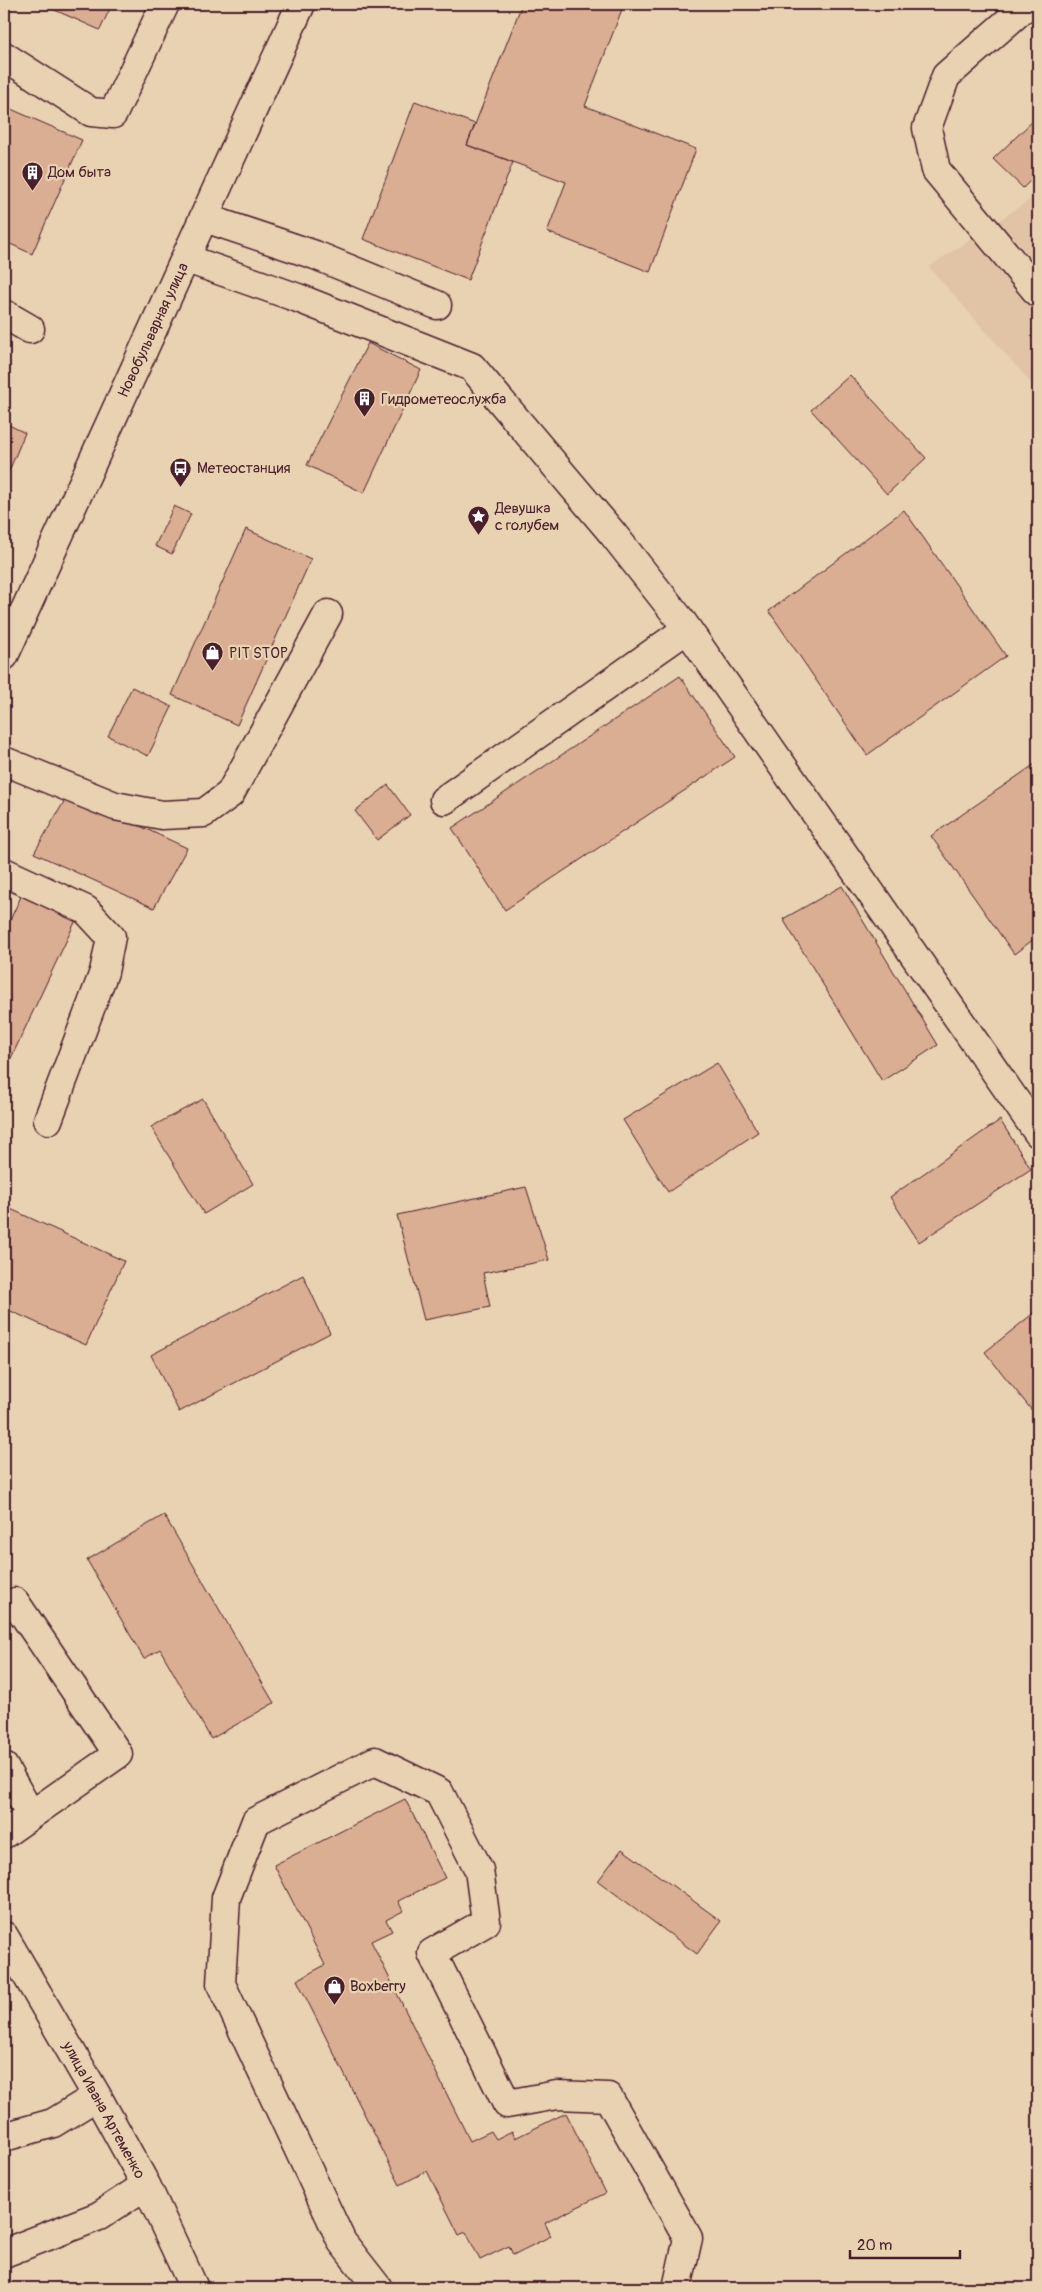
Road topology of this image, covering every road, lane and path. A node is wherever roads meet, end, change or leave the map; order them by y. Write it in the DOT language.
graph roads {
  1 [pos="165,4"];
  2 [pos="301,4"];
  3 [pos="1028,4"];
  4 [pos="4,56"];
  5 [pos="205,218"];
  6 [pos="187,259"];
  7 [pos="1038,293"];
  8 [pos="437,305"];
  9 [pos="4,314"];
  10 [pos="30,329"];
  11 [pos="328,614"];
  12 [pos="687,629"];
  13 [pos="4,656"];
  14 [pos="4,761"];
  15 [pos="444,800"];
  16 [pos="4,872"];
  17 [pos="48,1120"];
  18 [pos="1038,1133"];
  19 [pos="15,1602"];
  20 [pos="4,1767"];
  21 [pos="31,1815"];
  22 [pos="4,1834"];
  23 [pos="4,1936"];
  24 [pos="97,2096"];
  25 [pos="4,2137"];
  26 [pos="146,2185"];
  27 [pos="4,2253"];
  28 [pos="194,2288"];
  29 [pos="378,2288"];
  30 [pos="677,2288"];
  1 -- 4 [label="main road"];
  2 -- 5 [label="main road, Новобульварная улица"];
  3 -- 7 [label="main road"];
  5 -- 6 [label="main road, Новобульварная улица"];
  5 -- 8 [label="main road"];
  6 -- 12 [label="main road"];
  6 -- 13 [label="main road, Новобульварная улица"];
  9 -- 10 [label="main road"];
  11 -- 14 [label="main road"];
  12 -- 15 [label="main road"];
  12 -- 18 [label="main road"];
  16 -- 17 [label="main road"];
  19 -- 21 [label="main road"];
  20 -- 21 [label="main road"];
  21 -- 22 [label="main road"];
  23 -- 24 [label="main road, улица Ивана Артеменко"];
  24 -- 25 [label="main road"];
  24 -- 26 [label="main road, улица Ивана Артеменко"];
  26 -- 27 [label="main road"];
  26 -- 28 [label="main road, улица Ивана Артеменко"];
  29 -- 30 [label="main road"];
}
